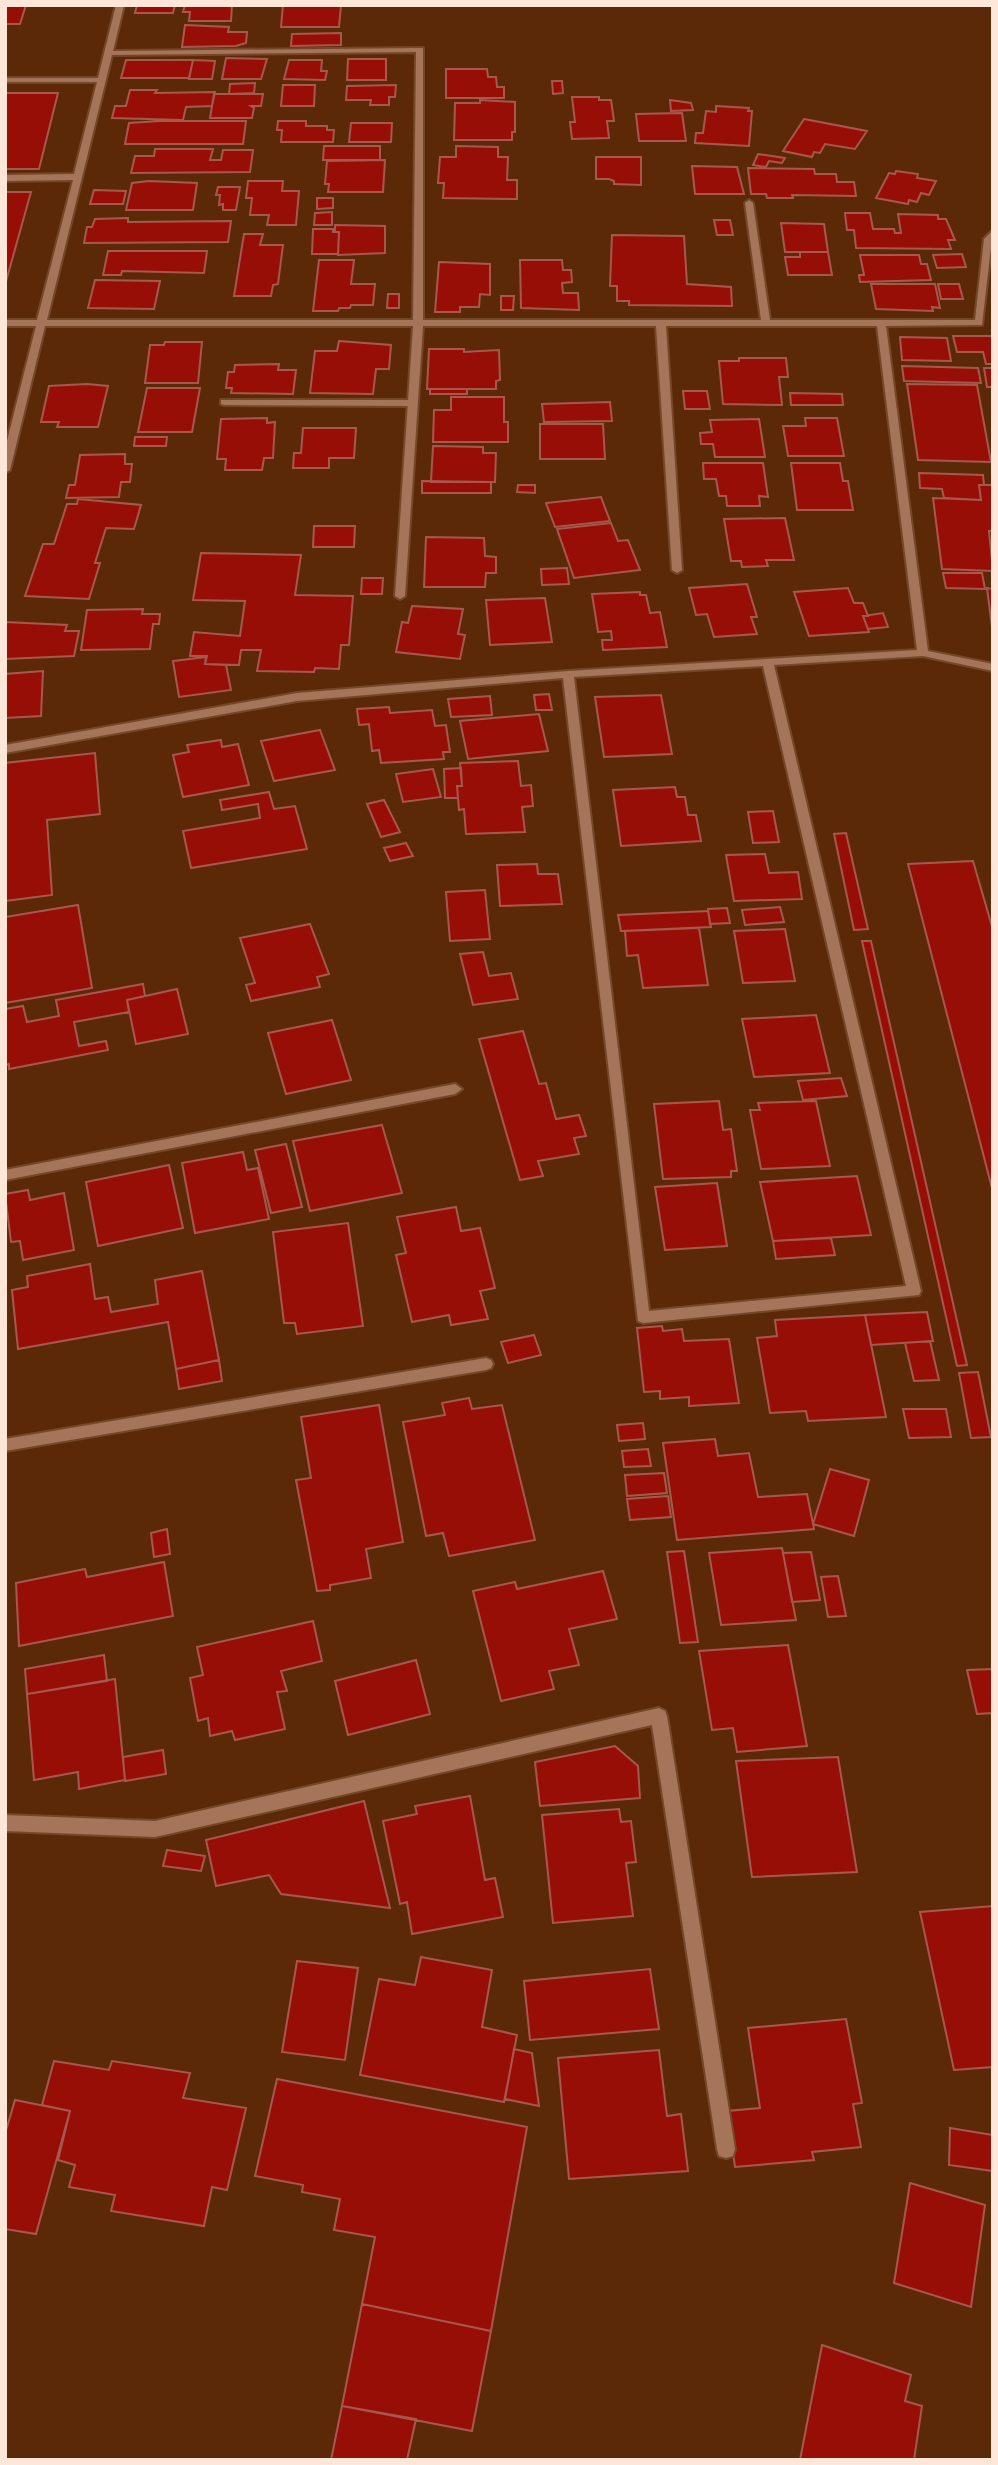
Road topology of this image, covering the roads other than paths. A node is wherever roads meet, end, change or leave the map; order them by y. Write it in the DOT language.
graph roads {
  1 [pos="120,5"];
  2 [pos="107,54"];
  3 [pos="5,80"];
  4 [pos="101,80"];
  5 [pos="76,177"];
  6 [pos="5,178"];
  7 [pos="749,203"];
  8 [pos="993,233"];
  9 [pos="5,323"];
  10 [pos="881,323"];
  11 [pos="40,324"];
  12 [pos="661,324"];
  13 [pos="766,324"];
  14 [pos="418,325"];
  15 [pos="224,402"];
  16 [pos="412,403"];
  17 [pos="5,470"];
  18 [pos="677,570"];
  19 [pos="400,596"];
  20 [pos="922,653"];
  21 [pos="768,663"];
  22 [pos="993,668"];
  23 [pos="568,674"];
  24 [pos="5,749"];
  25 [pos="455,1089"];
  26 [pos="5,1175"];
  27 [pos="486,1364"];
  28 [pos="5,1445"];
  29 [pos="5,1823"];
  30 [pos="726,2149"];
  1 -- 2 [label="street"];
  2 -- 4 [label="street"];
  2 -- 14 [label="street"];
  3 -- 4 [label="street"];
  4 -- 5 [label="street"];
  5 -- 6 [label="street"];
  5 -- 11 [label="street"];
  7 -- 13 [label="street"];
  8 -- 10 [label="street"];
  9 -- 11 [label="street"];
  10 -- 13 [label="street"];
  10 -- 20 [label="street"];
  11 -- 14 [label="street"];
  11 -- 17 [label="street"];
  12 -- 13 [label="street"];
  12 -- 14 [label="street"];
  12 -- 18 [label="street"];
  14 -- 16 [label="street"];
  15 -- 16 [label="street"];
  16 -- 19 [label="street"];
  20 -- 21 [label="street"];
  20 -- 22 [label="street"];
  21 -- 23 [label="street"];
  21 -- 23 [label="street"];
  23 -- 24 [label="street"];
  25 -- 26 [label="street"];
  27 -- 28 [label="street"];
  29 -- 30 [label="street"];
}
